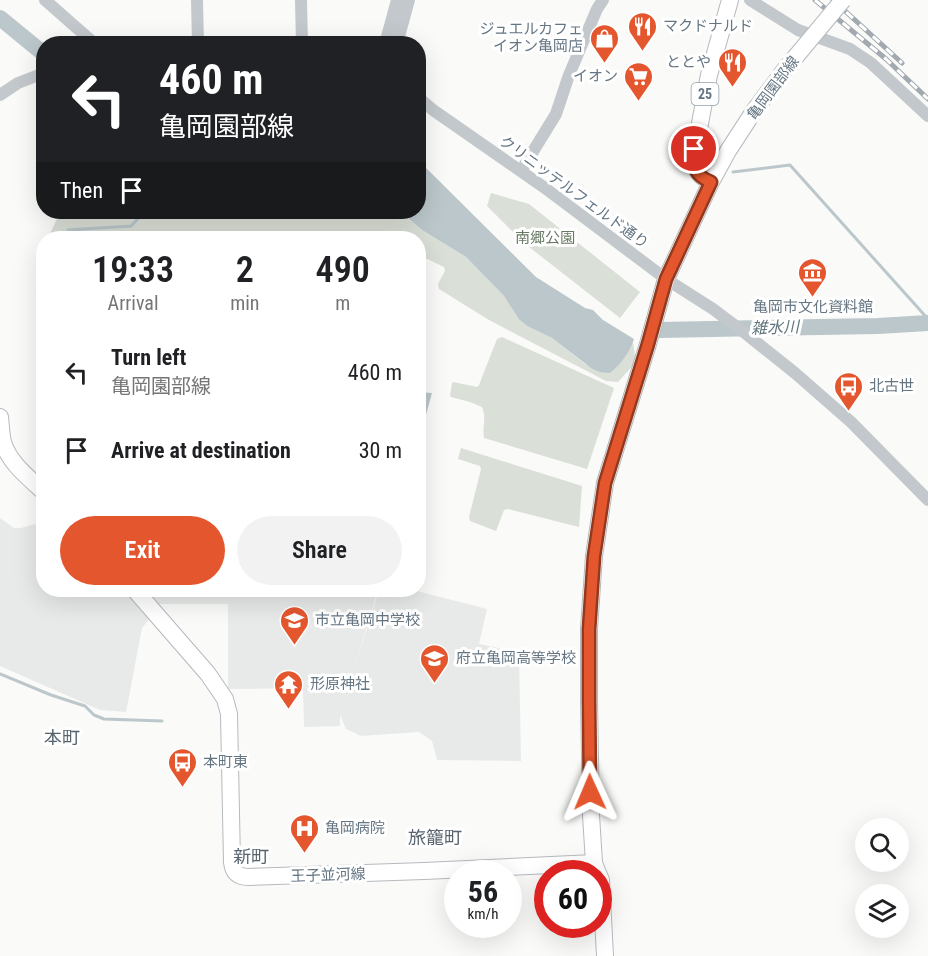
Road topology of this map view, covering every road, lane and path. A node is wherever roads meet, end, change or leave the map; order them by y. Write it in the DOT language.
graph roads {
  1 [pos="45,0"];
  2 [pos="197,0"];
  3 [pos="301,0"];
  4 [pos="397,0"];
  5 [pos="410,0"];
  6 [pos="603,0"];
  7 [pos="730,0"];
  8 [pos="750,0"];
  9 [pos="843,0"];
  10 [pos="86,36"];
  11 [pos="198,36"];
  12 [pos="302,36"];
  13 [pos="387,36"];
  14 [pos="399,36"];
  15 [pos="36,76"];
  16 [pos="0,95"];
  17 [pos="426,104"];
  18 [pos="928,116"];
  19 [pos="521,171"];
  20 [pos="711,182"];
  21 [pos="666,279"];
  22 [pos="0,417"];
  23 [pos="36,484"];
  24 [pos="928,500"];
  25 [pos="141,597"];
  26 [pos="596,860"];
  27 [pos="534,870"];
  28 [pos="604,938"];
  29 [pos="605,956"];
  1 -- 10 [label="street"];
  2 -- 11 [label="street"];
  3 -- 12 [label="street"];
  4 -- 13 [label="street"];
  5 -- 14 [label="street"];
  6 -- 19 [label="street"];
  7 -- 20 [label="main road, 25"];
  8 -- 18 [label="street"];
  9 -- 20 [label="main road, 亀岡園部線, bridge"];
  15 -- 16 [label="street"];
  17 -- 19 [label="street, クリニッテルフェルド通り"];
  19 -- 21 [label="street, クリニッテルフェルド通り"];
  20 -- 21 [label="main road, 亀岡園部線"];
  21 -- 24 [label="street, クリニッテルフェルド通り"];
  21 -- 26 [label="main road, 亀岡園部線"];
  22 -- 23 [label="main road"];
  25 -- 27 [label="main road, 王子並河線"];
  28 -- 29 [label="main road, 亀岡園部線"];
}
